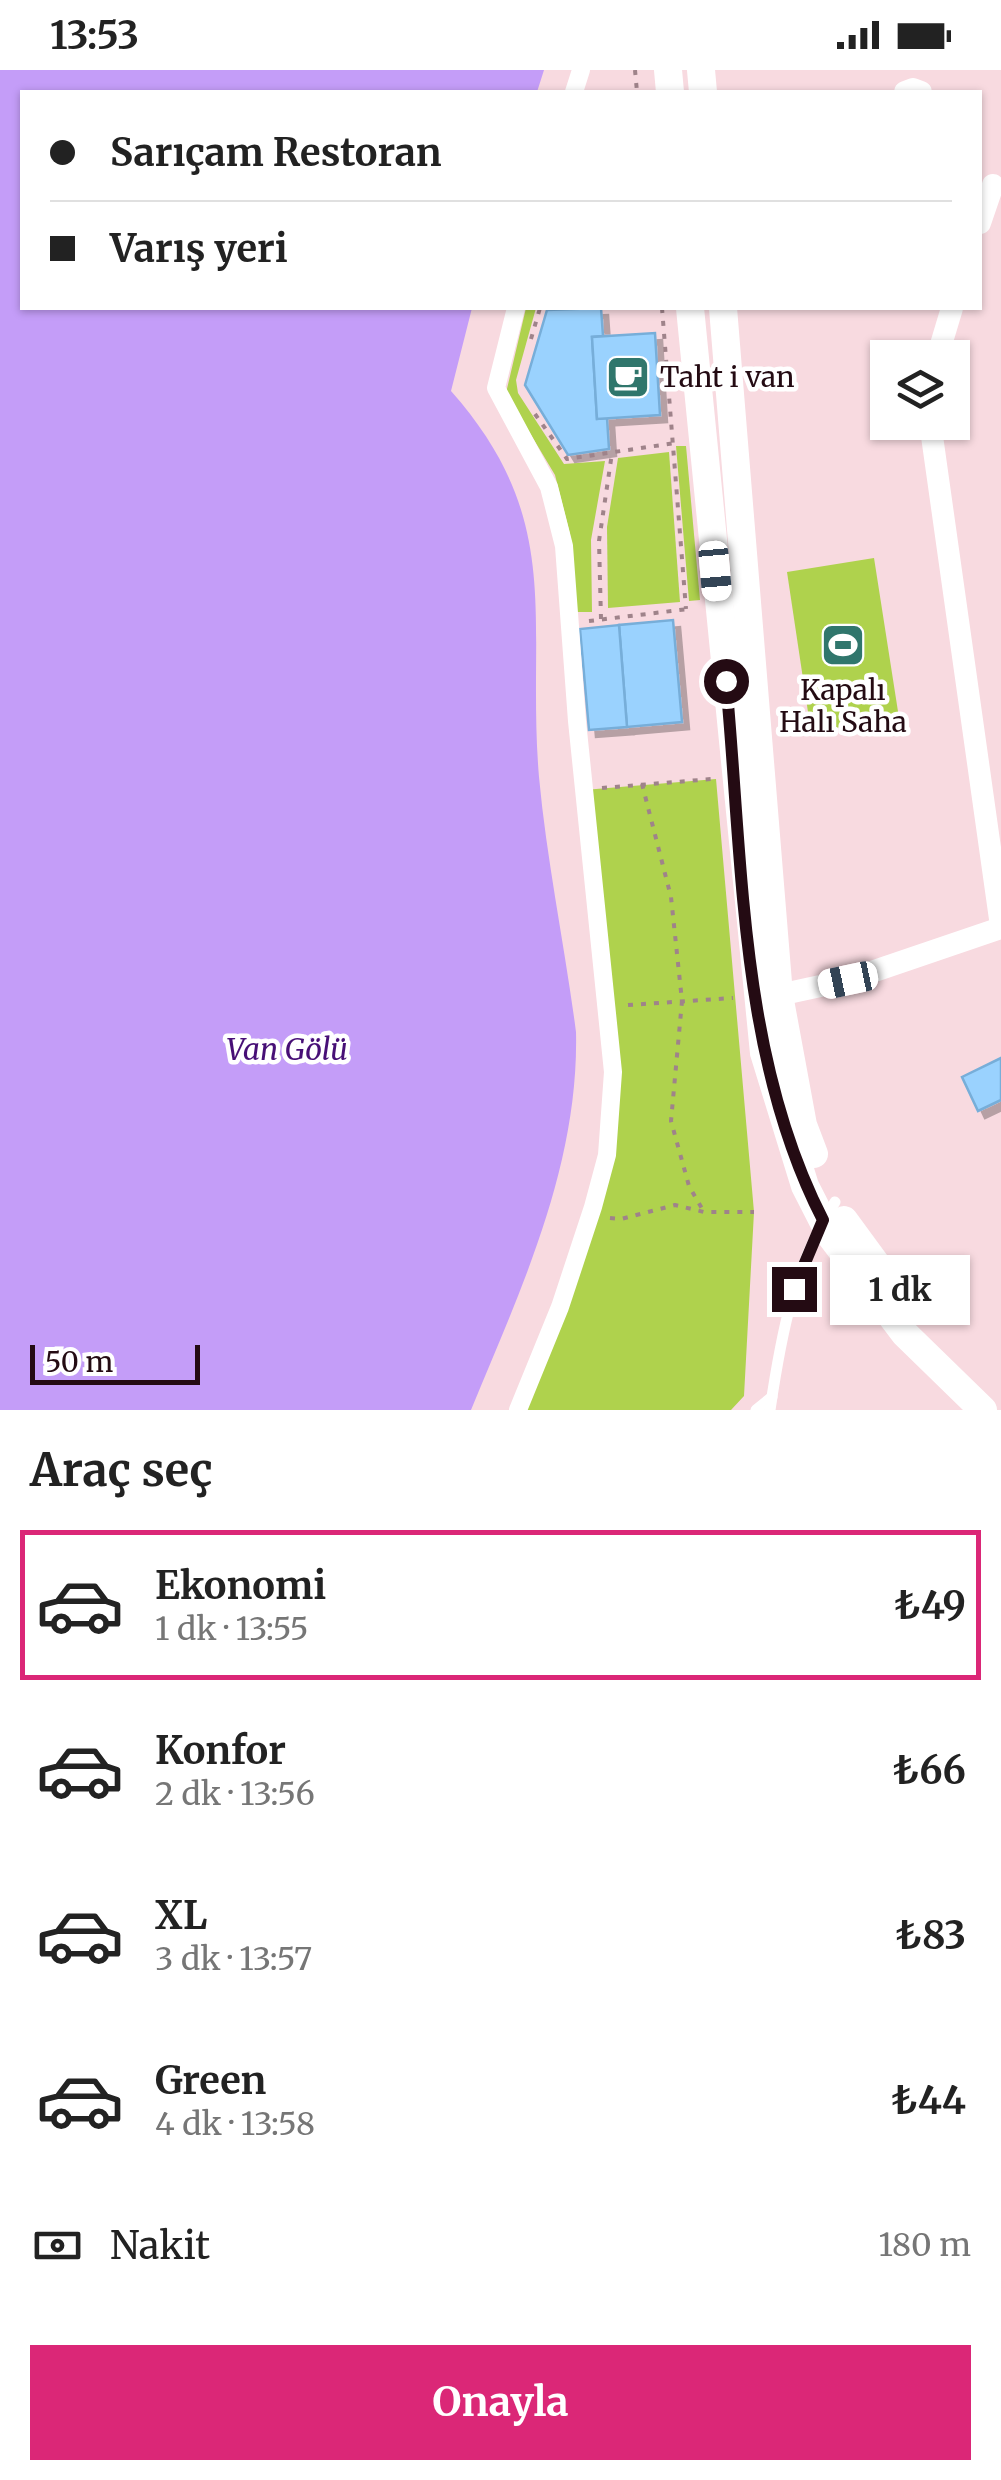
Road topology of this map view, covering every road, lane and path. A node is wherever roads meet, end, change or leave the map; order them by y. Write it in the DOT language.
graph roads {
  1 [pos="982,167"];
  2 [pos="997,191"];
  3 [pos="982,219"];
  4 [pos="516,310"];
  5 [pos="539,310"];
  6 [pos="662,310"];
  7 [pos="690,310"];
  8 [pos="723,310"];
  9 [pos="951,310"];
  10 [pos="942,340"];
  11 [pos="527,355"];
  12 [pos="729,382"];
  13 [pos="698,388"];
  14 [pos="532,408"];
  15 [pos="933,440"];
  16 [pos="690,441"];
  17 [pos="674,444"];
  18 [pos="612,453"];
  19 [pos="704,607"];
  20 [pos="686,609"];
  21 [pos="601,620"];
  22 [pos="569,623"];
  23 [pos="742,716"];
  24 [pos="716,779"];
  25 [pos="642,784"];
  26 [pos="584,790"];
  27 [pos="1001,927"];
  28 [pos="756,998"];
  29 [pos="682,1001"];
  30 [pos="608,1006"];
  31 [pos="594,1207"];
  32 [pos="704,1212"];
  33 [pos="754,1212"];
  34 [pos="829,1212"];
  35 [pos="771,1403"];
  36 [pos="1001,1406"];
  37 [pos="518,1410"];
  38 [pos="756,1410"];
  39 [pos="983,1410"];
  1 -- 2 [label="street"];
  2 -- 3 [label="street"];
  4 -- 22 [label="street"];
  5 -- 11 [label="path"];
  6 -- 17 [label="path"];
  7 -- 13 [label="street"];
  8 -- 12 [label="street"];
  9 -- 10 [label="street"];
  12 -- 13 [label="street"];
  12 -- 23 [label="street"];
  13 -- 23 [label="street"];
  14 -- 18 [label="path"];
  15 -- 27 [label="street"];
  16 -- 17 [label="path"];
  17 -- 18 [label="path"];
  17 -- 20 [label="path"];
  18 -- 21 [label="path"];
  19 -- 20 [label="path"];
  20 -- 21 [label="path"];
  21 -- 22 [label="path"];
  22 -- 26 [label="street"];
  23 -- 28 [label="street"];
  24 -- 25 [label="path"];
  25 -- 26 [label="path"];
  25 -- 29 [label="path"];
  26 -- 30 [label="street"];
  27 -- 28 [label="street"];
  28 -- 29 [label="path"];
  28 -- 34 [label="street"];
  29 -- 30 [label="path"];
  29 -- 32 [label="path"];
  30 -- 31 [label="street"];
  31 -- 32 [label="path"];
  31 -- 37 [label="street"];
  32 -- 33 [label="path"];
  34 -- 35 [label="lane"];
  34 -- 36 [label="street"];
  34 -- 39 [label="street"];
  35 -- 38 [label="lane"];
}
